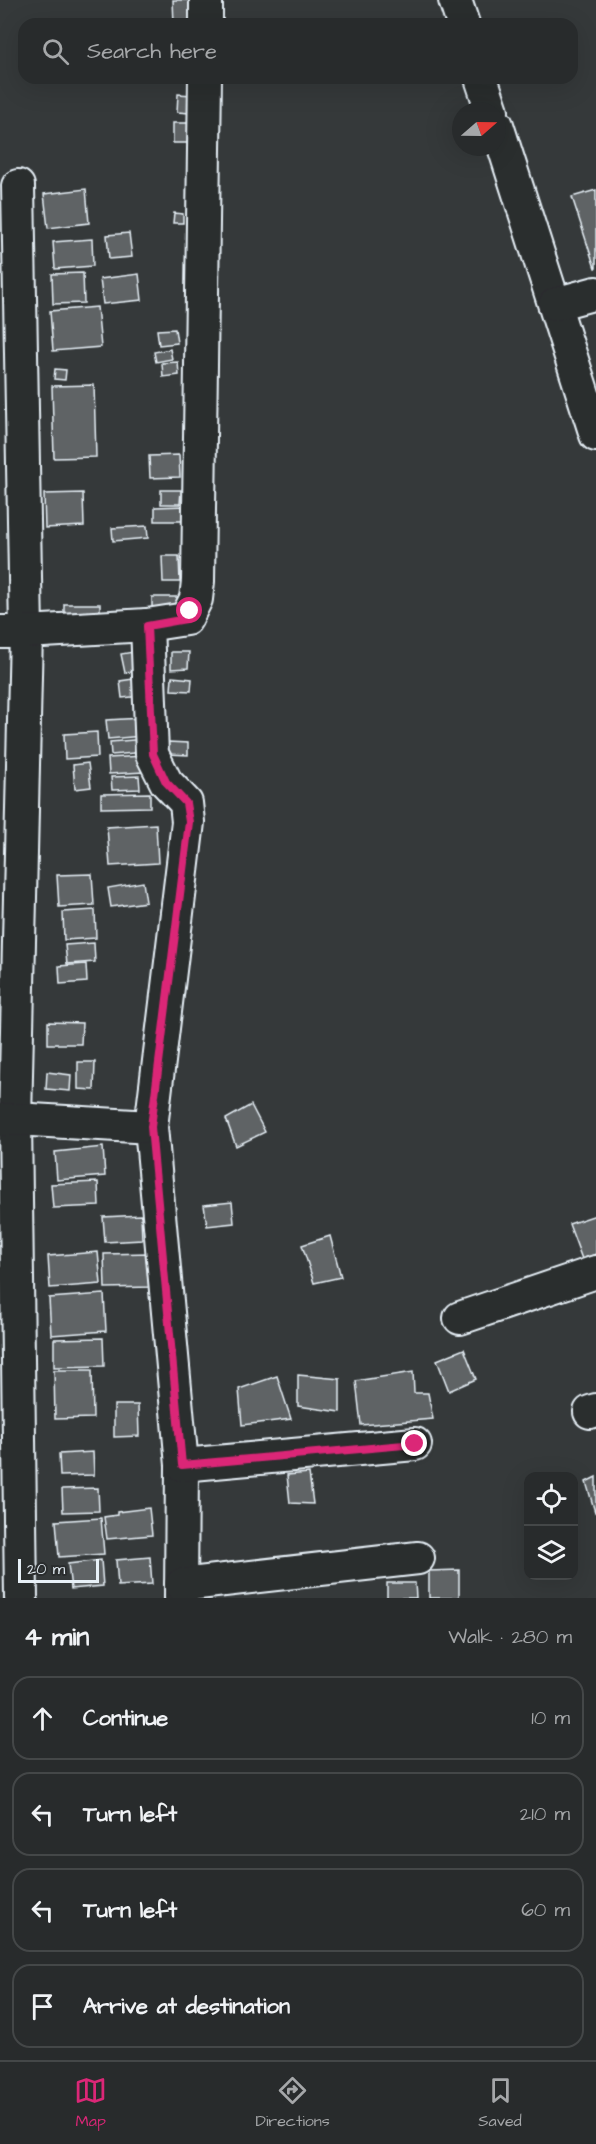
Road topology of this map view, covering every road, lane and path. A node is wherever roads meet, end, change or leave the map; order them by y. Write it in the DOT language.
graph roads {
  1 [pos="206,0"];
  2 [pos="455,0"];
  3 [pos="206,18"];
  4 [pos="461,18"];
  5 [pos="205,84"];
  6 [pos="483,84"];
  7 [pos="489,102"];
  8 [pos="506,153"];
  9 [pos="18,186"];
  10 [pos="596,292"];
  11 [pos="555,304"];
  12 [pos="596,435"];
  13 [pos="147,626"];
  14 [pos="13,632"];
  15 [pos="7,1120"];
  16 [pos="151,1127"];
  17 [pos="596,1272"];
  18 [pos="460,1318"];
  19 [pos="415,1444"];
  20 [pos="182,1465"];
  21 [pos="418,1558"];
  22 [pos="181,1592"];
  23 [pos="21,1598"];
  1 -- 3 [label="street"];
  2 -- 4 [label="street"];
  5 -- 13 [label="street"];
  6 -- 7 [label="street"];
  8 -- 11 [label="street"];
  9 -- 14 [label="street"];
  10 -- 11 [label="street"];
  11 -- 12 [label="street"];
  13 -- 14 [label="street"];
  13 -- 16 [label="street"];
  14 -- 15 [label="street"];
  15 -- 16 [label="street"];
  15 -- 23 [label="street"];
  16 -- 20 [label="street"];
  17 -- 18 [label="street"];
  19 -- 20 [label="street"];
  20 -- 22 [label="street"];
  21 -- 22 [label="street"];
}
